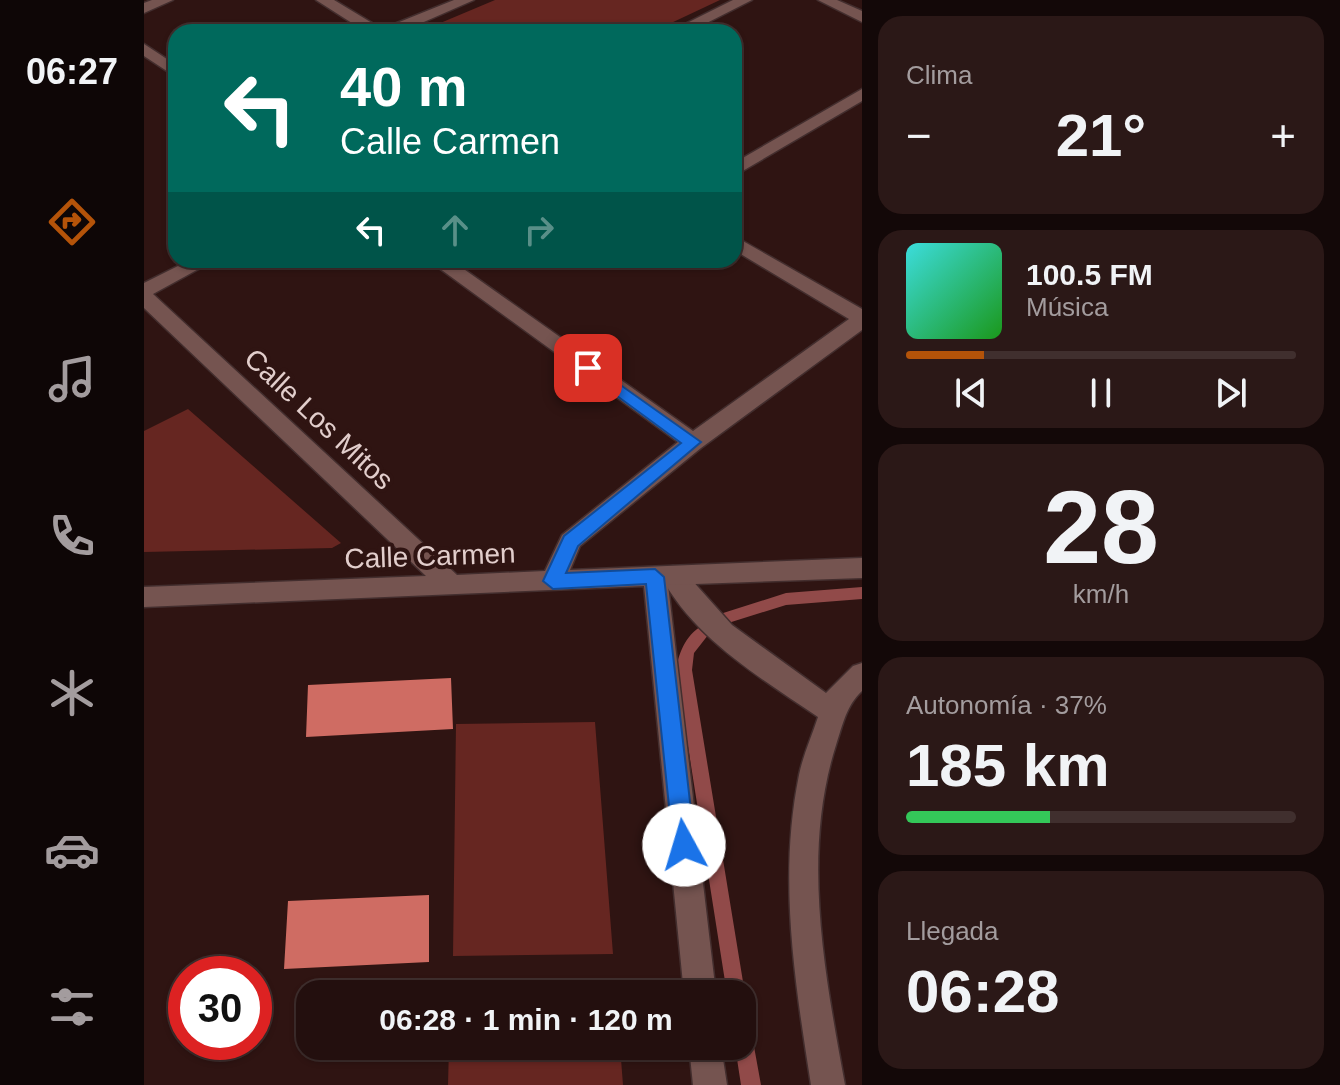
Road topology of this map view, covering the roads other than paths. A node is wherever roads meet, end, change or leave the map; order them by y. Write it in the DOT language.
graph roads {
  1 [pos="166,0"];
  2 [pos="323,0"];
  3 [pos="467,0"];
  4 [pos="745,0"];
  5 [pos="825,0"];
  6 [pos="144,8"];
  7 [pos="862,17"];
  8 [pos="364,24"];
  9 [pos="407,24"];
  10 [pos="694,24"];
  11 [pos="144,49"];
  12 [pos="168,66"];
  13 [pos="862,94"];
  14 [pos="742,166"];
  15 [pos="742,247"];
  16 [pos="191,268"];
  17 [pos="449,268"];
  18 [pos="144,294"];
  19 [pos="862,319"];
  20 [pos="693,442"];
  21 [pos="862,568"];
  22 [pos="664,576"];
  23 [pos="553,581"];
  24 [pos="453,586"];
  25 [pos="144,597"];
  26 [pos="862,674"];
  27 [pos="833,712"];
  28 [pos="699,980"];
  29 [pos="707,1060"];
  30 [pos="710,1085"];
  31 [pos="828,1085"];
  1 -- 6 [label="street"];
  2 -- 8 [label="street"];
  3 -- 9 [label="street"];
  4 -- 10 [label="street"];
  5 -- 7 [label="street"];
  11 -- 12 [label="street"];
  13 -- 14 [label="street"];
  15 -- 19 [label="street"];
  16 -- 18 [label="street"];
  17 -- 20 [label="street"];
  18 -- 24 [label="street, Calle Los Mitos"];
  19 -- 20 [label="street"];
  20 -- 23 [label="street"];
  21 -- 22 [label="street, Calle Carmen"];
  22 -- 23 [label="street, Calle Carmen"];
  22 -- 27 [label="street"];
  22 -- 28 [label="street"];
  23 -- 24 [label="street, Calle Carmen"];
  24 -- 25 [label="street, Calle Carmen"];
  26 -- 27 [label="street"];
  27 -- 31 [label="street"];
  29 -- 30 [label="street"];
}
